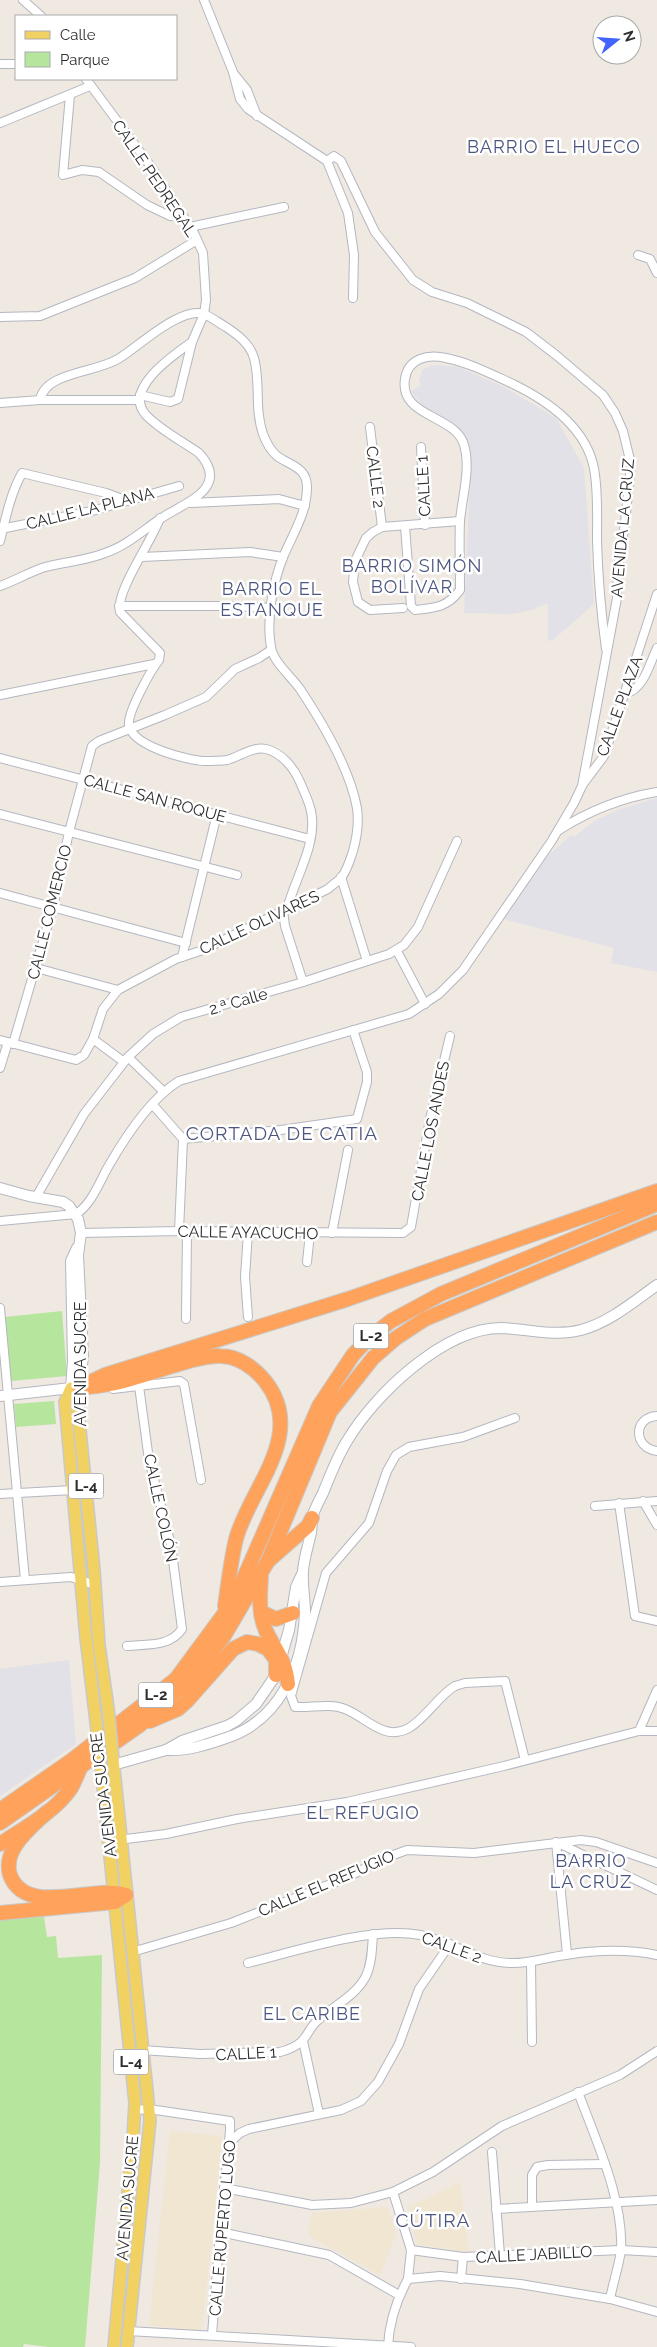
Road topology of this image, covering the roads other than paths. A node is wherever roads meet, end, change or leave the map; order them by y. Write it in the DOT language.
graph roads {
  1 [pos="23,0"];
  2 [pos="204,0"];
  3 [pos="40,15"];
  4 [pos="0,64"];
  5 [pos="15,64"];
  6 [pos="88,82"];
  7 [pos="70,95"];
  8 [pos="0,123"];
  9 [pos="326,161"];
  10 [pos="284,206"];
  11 [pos="183,217"];
  12 [pos="190,228"];
  13 [pos="197,240"];
  14 [pos="638,255"];
  15 [pos="657,273"];
  16 [pos="353,298"];
  17 [pos="200,314"];
  18 [pos="0,317"];
  19 [pos="192,342"];
  20 [pos="140,398"];
  21 [pos="40,400"];
  22 [pos="0,403"];
  23 [pos="370,428"];
  24 [pos="421,447"];
  25 [pos="179,486"];
  26 [pos="128,501"];
  27 [pos="189,503"];
  28 [pos="306,506"];
  29 [pos="160,518"];
  30 [pos="460,521"];
  31 [pos="424,524"];
  32 [pos="405,526"];
  33 [pos="382,527"];
  34 [pos="2,528"];
  35 [pos="0,542"];
  36 [pos="142,557"];
  37 [pos="283,557"];
  38 [pos="0,586"];
  39 [pos="657,594"];
  40 [pos="118,606"];
  41 [pos="272,608"];
  42 [pos="402,608"];
  43 [pos="657,648"];
  44 [pos="271,650"];
  45 [pos="607,654"];
  46 [pos="154,664"];
  47 [pos="624,694"];
  48 [pos="0,695"];
  49 [pos="130,728"];
  50 [pos="0,758"];
  51 [pos="83,779"];
  52 [pos="582,786"];
  53 [pos="657,792"];
  54 [pos="0,814"];
  55 [pos="217,814"];
  56 [pos="557,831"];
  57 [pos="69,832"];
  58 [pos="310,840"];
  59 [pos="457,841"];
  60 [pos="205,867"];
  61 [pos="237,875"];
  62 [pos="342,877"];
  63 [pos="0,893"];
  64 [pos="53,907"];
  65 [pos="285,910"];
  66 [pos="186,943"];
  67 [pos="397,951"];
  68 [pos="182,956"];
  69 [pos="367,961"];
  70 [pos="36,968"];
  71 [pos="303,982"];
  72 [pos="118,990"];
  73 [pos="425,1004"];
  74 [pos="353,1030"];
  75 [pos="450,1036"];
  76 [pos="93,1039"];
  77 [pos="7,1042"];
  78 [pos="126,1060"];
  79 [pos="0,1068"];
  80 [pos="164,1092"];
  81 [pos="153,1105"];
  82 [pos="183,1139"];
  83 [pos="348,1150"];
  84 [pos="0,1188"];
  85 [pos="657,1191"];
  86 [pos="36,1197"];
  87 [pos="657,1204"];
  88 [pos="76,1214"];
  89 [pos="0,1221"];
  90 [pos="657,1222"];
  91 [pos="411,1227"];
  92 [pos="183,1231"];
  93 [pos="81,1232"];
  94 [pos="248,1232"];
  95 [pos="310,1233"];
  96 [pos="332,1233"];
  97 [pos="307,1262"];
  98 [pos="657,1285"];
  99 [pos="0,1313"];
  100 [pos="248,1317"];
  101 [pos="186,1319"];
  102 [pos="139,1386"];
  103 [pos="75,1387"];
  104 [pos="4,1395"];
  105 [pos="657,1416"];
  106 [pos="516,1418"];
  107 [pos="657,1450"];
  108 [pos="201,1480"];
  109 [pos="73,1490"];
  110 [pos="17,1493"];
  111 [pos="0,1494"];
  112 [pos="643,1501"];
  113 [pos="657,1501"];
  114 [pos="619,1502"];
  115 [pos="595,1506"];
  116 [pos="312,1518"];
  117 [pos="657,1525"];
  118 [pos="265,1566"];
  119 [pos="302,1573"];
  120 [pos="25,1580"];
  121 [pos="80,1580"];
  122 [pos="0,1582"];
  123 [pos="95,1585"];
  124 [pos="261,1612"];
  125 [pos="293,1613"];
  126 [pos="224,1614"];
  127 [pos="657,1621"];
  128 [pos="127,1646"];
  129 [pos="282,1658"];
  130 [pos="282,1680"];
  131 [pos="657,1690"];
  132 [pos="140,1725"];
  133 [pos="639,1731"];
  134 [pos="657,1732"];
  135 [pos="166,1750"];
  136 [pos="525,1760"];
  137 [pos="113,1762"];
  138 [pos="77,1763"];
  139 [pos="0,1810"];
  140 [pos="47,1812"];
  141 [pos="0,1823"];
  142 [pos="122,1840"];
  143 [pos="109,1841"];
  144 [pos="556,1842"];
  145 [pos="0,1844"];
  146 [pos="657,1863"];
  147 [pos="657,1890"];
  148 [pos="118,1896"];
  149 [pos="0,1913"];
  150 [pos="373,1934"];
  151 [pos="450,1944"];
  152 [pos="132,1952"];
  153 [pos="567,1954"];
  154 [pos="657,1955"];
  155 [pos="248,1962"];
  156 [pos="531,1962"];
  157 [pos="303,2041"];
  158 [pos="532,2042"];
  159 [pos="142,2050"];
  160 [pos="657,2051"];
  161 [pos="578,2092"];
  162 [pos="149,2109"];
  163 [pos="134,2110"];
  164 [pos="320,2114"];
  165 [pos="229,2144"];
  166 [pos="492,2152"];
  167 [pos="605,2164"];
  168 [pos="224,2188"];
  169 [pos="393,2192"];
  170 [pos="657,2200"];
  171 [pos="616,2203"];
  172 [pos="532,2206"];
  173 [pos="496,2209"];
  174 [pos="220,2232"];
  175 [pos="412,2250"];
  176 [pos="620,2250"];
  177 [pos="657,2252"];
  178 [pos="500,2255"];
  179 [pos="463,2258"];
  180 [pos="408,2279"];
  181 [pos="461,2279"];
  182 [pos="399,2295"];
  183 [pos="610,2299"];
  184 [pos="657,2312"];
  185 [pos="128,2331"];
  186 [pos="212,2335"];
  187 [pos="388,2346"];
  188 [pos="114,2347"];
  189 [pos="127,2347"];
  190 [pos="411,2347"];
  1 -- 3 [label="street"];
  2 -- 9 [label="street"];
  4 -- 5 [label="street"];
  6 -- 7 [label="street"];
  6 -- 11 [label="street, CALLE PEDREGAL"];
  7 -- 8 [label="street"];
  7 -- 11 [label="street"];
  9 -- 16 [label="street"];
  9 -- 45 [label="street, AVENIDA LA CRUZ"];
  10 -- 12 [label="street"];
  11 -- 12 [label="street, CALLE PEDREGAL"];
  12 -- 13 [label="street, CALLE PEDREGAL"];
  13 -- 17 [label="street, CALLE PEDREGAL"];
  13 -- 18 [label="street"];
  14 -- 15 [label="street"];
  17 -- 19 [label="street, CALLE PEDREGAL"];
  17 -- 21 [label="street"];
  17 -- 28 [label="street"];
  19 -- 20 [label="street"];
  19 -- 20 [label="street, CALLE PEDREGAL"];
  20 -- 21 [label="street"];
  20 -- 27 [label="street"];
  21 -- 22 [label="street"];
  23 -- 33 [label="street, CALLE 2"];
  24 -- 31 [label="street, CALLE 1"];
  25 -- 26 [label="street, CALLE LA PLANA"];
  26 -- 34 [label="street, CALLE LA PLANA"];
  26 -- 34 [label="street"];
  27 -- 28 [label="street"];
  27 -- 29 [label="street"];
  28 -- 37 [label="street"];
  29 -- 36 [label="street"];
  29 -- 38 [label="street"];
  30 -- 31 [label="street"];
  30 -- 32 [label="street"];
  30 -- 45 [label="street"];
  31 -- 32 [label="street"];
  32 -- 33 [label="street"];
  33 -- 42 [label="street"];
  34 -- 35 [label="street"];
  36 -- 37 [label="street"];
  36 -- 40 [label="street"];
  37 -- 41 [label="street"];
  39 -- 47 [label="street, CALLE PLAZA"];
  40 -- 41 [label="street"];
  40 -- 49 [label="street"];
  41 -- 44 [label="street"];
  43 -- 47 [label="street"];
  44 -- 49 [label="street, CALLE COMERCIO"];
  44 -- 62 [label="street, CALLE OLIVARES"];
  45 -- 52 [label="street, AVENIDA LA CRUZ"];
  46 -- 48 [label="street"];
  47 -- 52 [label="street, CALLE PLAZA"];
  49 -- 51 [label="street, CALLE COMERCIO"];
  49 -- 58 [label="street"];
  50 -- 51 [label="street, CALLE SAN ROQUE"];
  51 -- 55 [label="street, CALLE SAN ROQUE"];
  51 -- 57 [label="street, CALLE COMERCIO"];
  52 -- 56 [label="street, AVENIDA LA CRUZ"];
  53 -- 56 [label="street"];
  54 -- 57 [label="street"];
  55 -- 58 [label="street, CALLE SAN ROQUE"];
  55 -- 60 [label="street"];
  56 -- 73 [label="street, AVENIDA LA CRUZ"];
  57 -- 60 [label="street"];
  57 -- 64 [label="street, CALLE COMERCIO"];
  58 -- 65 [label="street"];
  59 -- 67 [label="street, 2.ª Calle"];
  60 -- 61 [label="street"];
  60 -- 66 [label="street"];
  62 -- 65 [label="street, CALLE OLIVARES"];
  62 -- 69 [label="street"];
  63 -- 64 [label="street"];
  64 -- 66 [label="street"];
  64 -- 70 [label="street, CALLE COMERCIO"];
  65 -- 68 [label="street, CALLE OLIVARES"];
  65 -- 71 [label="street"];
  66 -- 68 [label="street"];
  67 -- 69 [label="street, 2.ª Calle"];
  67 -- 73 [label="street"];
  68 -- 72 [label="street, CALLE OLIVARES"];
  69 -- 71 [label="street, 2.ª Calle"];
  70 -- 72 [label="street"];
  70 -- 77 [label="street, CALLE COMERCIO"];
  71 -- 78 [label="street, 2.ª Calle"];
  72 -- 76 [label="street, CALLE OLIVARES"];
  73 -- 74 [label="street, AVENIDA LA CRUZ"];
  74 -- 80 [label="street, AVENIDA LA CRUZ"];
  74 -- 82 [label="street"];
  75 -- 91 [label="street, CALLE LOS ANDES"];
  76 -- 77 [label="street, CALLE OLIVARES"];
  76 -- 78 [label="street"];
  77 -- 79 [label="street, CALLE COMERCIO"];
  78 -- 80 [label="street"];
  78 -- 86 [label="street, 2.ª Calle"];
  80 -- 81 [label="street, AVENIDA LA CRUZ"];
  81 -- 82 [label="street"];
  81 -- 88 [label="street, AVENIDA LA CRUZ"];
  82 -- 92 [label="street"];
  83 -- 96 [label="street"];
  84 -- 86 [label="main road"];
  85 -- 103 [label="highway"];
  86 -- 88 [label="main road"];
  87 -- 126 [label="highway, L-2"];
  88 -- 89 [label="street"];
  88 -- 93 [label="main road, AVENIDA SUCRE / L-4"];
  90 -- 118 [label="highway, L-2"];
  91 -- 96 [label="street, CALLE AYACUCHO"];
  92 -- 93 [label="street, CALLE AYACUCHO"];
  92 -- 94 [label="street, CALLE AYACUCHO"];
  92 -- 101 [label="street"];
  93 -- 103 [label="main road, AVENIDA SUCRE / L-4"];
  94 -- 95 [label="street, CALLE AYACUCHO"];
  94 -- 100 [label="street"];
  95 -- 96 [label="street, CALLE AYACUCHO"];
  95 -- 97 [label="street"];
  98 -- 116 [label="main road"];
  99 -- 104 [label="street"];
  102 -- 103 [label="street"];
  102 -- 108 [label="street"];
  102 -- 128 [label="street, CALLE COLÓN"];
  103 -- 104 [label="main road"];
  103 -- 109 [label="main road, AVENIDA SUCRE / L-4"];
  103 -- 123 [label="main road, AVENIDA SUCRE / L-4"];
  103 -- 126 [label="highway"];
  104 -- 110 [label="street"];
  105 -- 107 [label="street"];
  106 -- 136 [label="street"];
  109 -- 110 [label="street"];
  109 -- 121 [label="main road, AVENIDA SUCRE / L-4"];
  110 -- 111 [label="street"];
  110 -- 120 [label="street"];
  112 -- 113 [label="street"];
  112 -- 114 [label="street"];
  112 -- 117 [label="street"];
  114 -- 115 [label="street"];
  114 -- 127 [label="street"];
  116 -- 118 [label="highway"];
  116 -- 119 [label="main road"];
  118 -- 124 [label="highway"];
  118 -- 132 [label="highway, L-2"];
  119 -- 125 [label="main road"];
  119 -- 130 [label="main road"];
  120 -- 121 [label="street"];
  120 -- 122 [label="street"];
  121 -- 123 [label="street"];
  121 -- 143 [label="main road, AVENIDA SUCRE / L-4, bridge"];
  123 -- 137 [label="main road, AVENIDA SUCRE / L-4, bridge"];
  124 -- 125 [label="highway"];
  124 -- 129 [label="highway"];
  125 -- 129 [label="main road"];
  126 -- 138 [label="highway, L-2"];
  129 -- 130 [label="highway"];
  130 -- 132 [label="highway"];
  130 -- 135 [label="main road"];
  130 -- 135 [label="main road"];
  131 -- 133 [label="street"];
  132 -- 138 [label="highway, L-2"];
  133 -- 134 [label="street"];
  133 -- 136 [label="street"];
  135 -- 137 [label="main road"];
  136 -- 142 [label="street"];
  137 -- 142 [label="main road, AVENIDA SUCRE / L-4"];
  138 -- 139 [label="highway, L-2"];
  138 -- 140 [label="highway, L-2"];
  138 -- 141 [label="highway, L-2"];
  140 -- 145 [label="highway, L-2"];
  140 -- 148 [label="highway"];
  142 -- 143 [label="street"];
  142 -- 148 [label="main road, AVENIDA SUCRE / L-4"];
  143 -- 148 [label="main road, AVENIDA SUCRE / L-4"];
  144 -- 146 [label="street, CALLE EL REFUGIO"];
  144 -- 147 [label="street"];
  144 -- 152 [label="street, CALLE EL REFUGIO"];
  144 -- 153 [label="street"];
  148 -- 149 [label="highway"];
  148 -- 152 [label="main road, AVENIDA SUCRE / L-4"];
  148 -- 163 [label="main road, AVENIDA SUCRE / L-4"];
  150 -- 151 [label="street, CALLE 2"];
  150 -- 155 [label="street, CALLE 2"];
  150 -- 157 [label="street, CALLE 1"];
  151 -- 156 [label="street, CALLE 2"];
  151 -- 164 [label="street"];
  152 -- 159 [label="main road, AVENIDA SUCRE / L-4"];
  153 -- 154 [label="street, CALLE 2"];
  153 -- 156 [label="street, CALLE 2"];
  156 -- 158 [label="street"];
  157 -- 159 [label="street, CALLE 1"];
  157 -- 164 [label="street"];
  159 -- 162 [label="main road, AVENIDA SUCRE / L-4"];
  160 -- 161 [label="street"];
  161 -- 167 [label="street"];
  161 -- 169 [label="street"];
  162 -- 163 [label="street"];
  162 -- 165 [label="street, CALLE RUPERTO LUGO"];
  162 -- 185 [label="main road, AVENIDA SUCRE / L-4"];
  163 -- 188 [label="main road, AVENIDA SUCRE / L-4"];
  164 -- 165 [label="street"];
  165 -- 168 [label="street, CALLE RUPERTO LUGO"];
  166 -- 173 [label="street"];
  167 -- 171 [label="street"];
  167 -- 172 [label="street"];
  168 -- 169 [label="street"];
  168 -- 174 [label="street, CALLE RUPERTO LUGO"];
  169 -- 175 [label="street"];
  170 -- 171 [label="street"];
  171 -- 172 [label="street"];
  171 -- 176 [label="street"];
  172 -- 173 [label="street"];
  173 -- 178 [label="street"];
  174 -- 182 [label="street"];
  174 -- 186 [label="street, CALLE RUPERTO LUGO"];
  175 -- 179 [label="street, CALLE JABILLO"];
  175 -- 180 [label="street"];
  176 -- 177 [label="street, CALLE JABILLO"];
  176 -- 178 [label="street, CALLE JABILLO"];
  176 -- 183 [label="street"];
  178 -- 179 [label="street, CALLE JABILLO"];
  179 -- 181 [label="street"];
  180 -- 181 [label="street"];
  180 -- 182 [label="street"];
  181 -- 183 [label="street"];
  182 -- 187 [label="street"];
  183 -- 184 [label="street"];
  185 -- 186 [label="street"];
  185 -- 189 [label="main road, AVENIDA SUCRE / L-4"];
  186 -- 187 [label="street"];
  187 -- 190 [label="street"];
}
